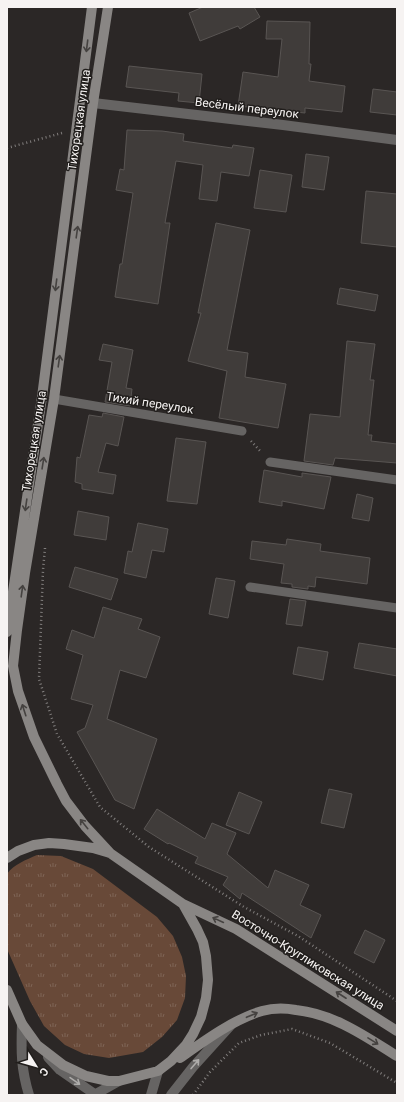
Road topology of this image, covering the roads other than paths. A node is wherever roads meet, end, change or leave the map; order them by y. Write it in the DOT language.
graph roads {
  1 [pos="92,7"];
  2 [pos="108,7"];
  3 [pos="93,103"];
  4 [pos="397,140"];
  5 [pos="54,399"];
  6 [pos="242,431"];
  7 [pos="270,462"];
  8 [pos="397,480"];
  9 [pos="250,587"];
  10 [pos="397,608"];
  11 [pos="7,632"];
  12 [pos="110,853"];
  13 [pos="7,858"];
  14 [pos="183,904"];
  15 [pos="7,990"];
  16 [pos="22,1024"];
  17 [pos="232,1025"];
  18 [pos="397,1031"];
  19 [pos="37,1045"];
  20 [pos="397,1056"];
  21 [pos="158,1071"];
  22 [pos="119,1081"];
  23 [pos="28,1095"];
  24 [pos="95,1095"];
  25 [pos="151,1095"];
  26 [pos="171,1095"];
  1 -- 11 [label="main road, Тихорецкая улица, one-way"];
  2 -- 3 [label="main road, Тихорецкая улица"];
  3 -- 4 [label="street, Весёлый переулок"];
  5 -- 3 [label="main road, Тихорецкая улица, one-way"];
  5 -- 6 [label="lane, Тихий переулок"];
  12 -- 5 [label="main road, Тихорецкая улица, one-way"];
  7 -- 8 [label="lane"];
  9 -- 10 [label="lane"];
  12 -- 13 [label="main road"];
  12 -- 14 [label="main road, Восточно-Кругликовская улица"];
  18 -- 14 [label="main road, Восточно-Кругликовская улица, one-way"];
  14 -- 21 [label="main road"];
  15 -- 16 [label="main road"];
  16 -- 19 [label="main road"];
  16 -- 23 [label="street"];
  17 -- 20 [label="main road, one-way"];
  17 -- 21 [label="main road"];
  26 -- 17 [label="street, one-way"];
  19 -- 22 [label="main road"];
  19 -- 24 [label="street, one-way"];
  21 -- 22 [label="main road"];
  21 -- 25 [label="street"];
  22 -- 24 [label="street"];
}
